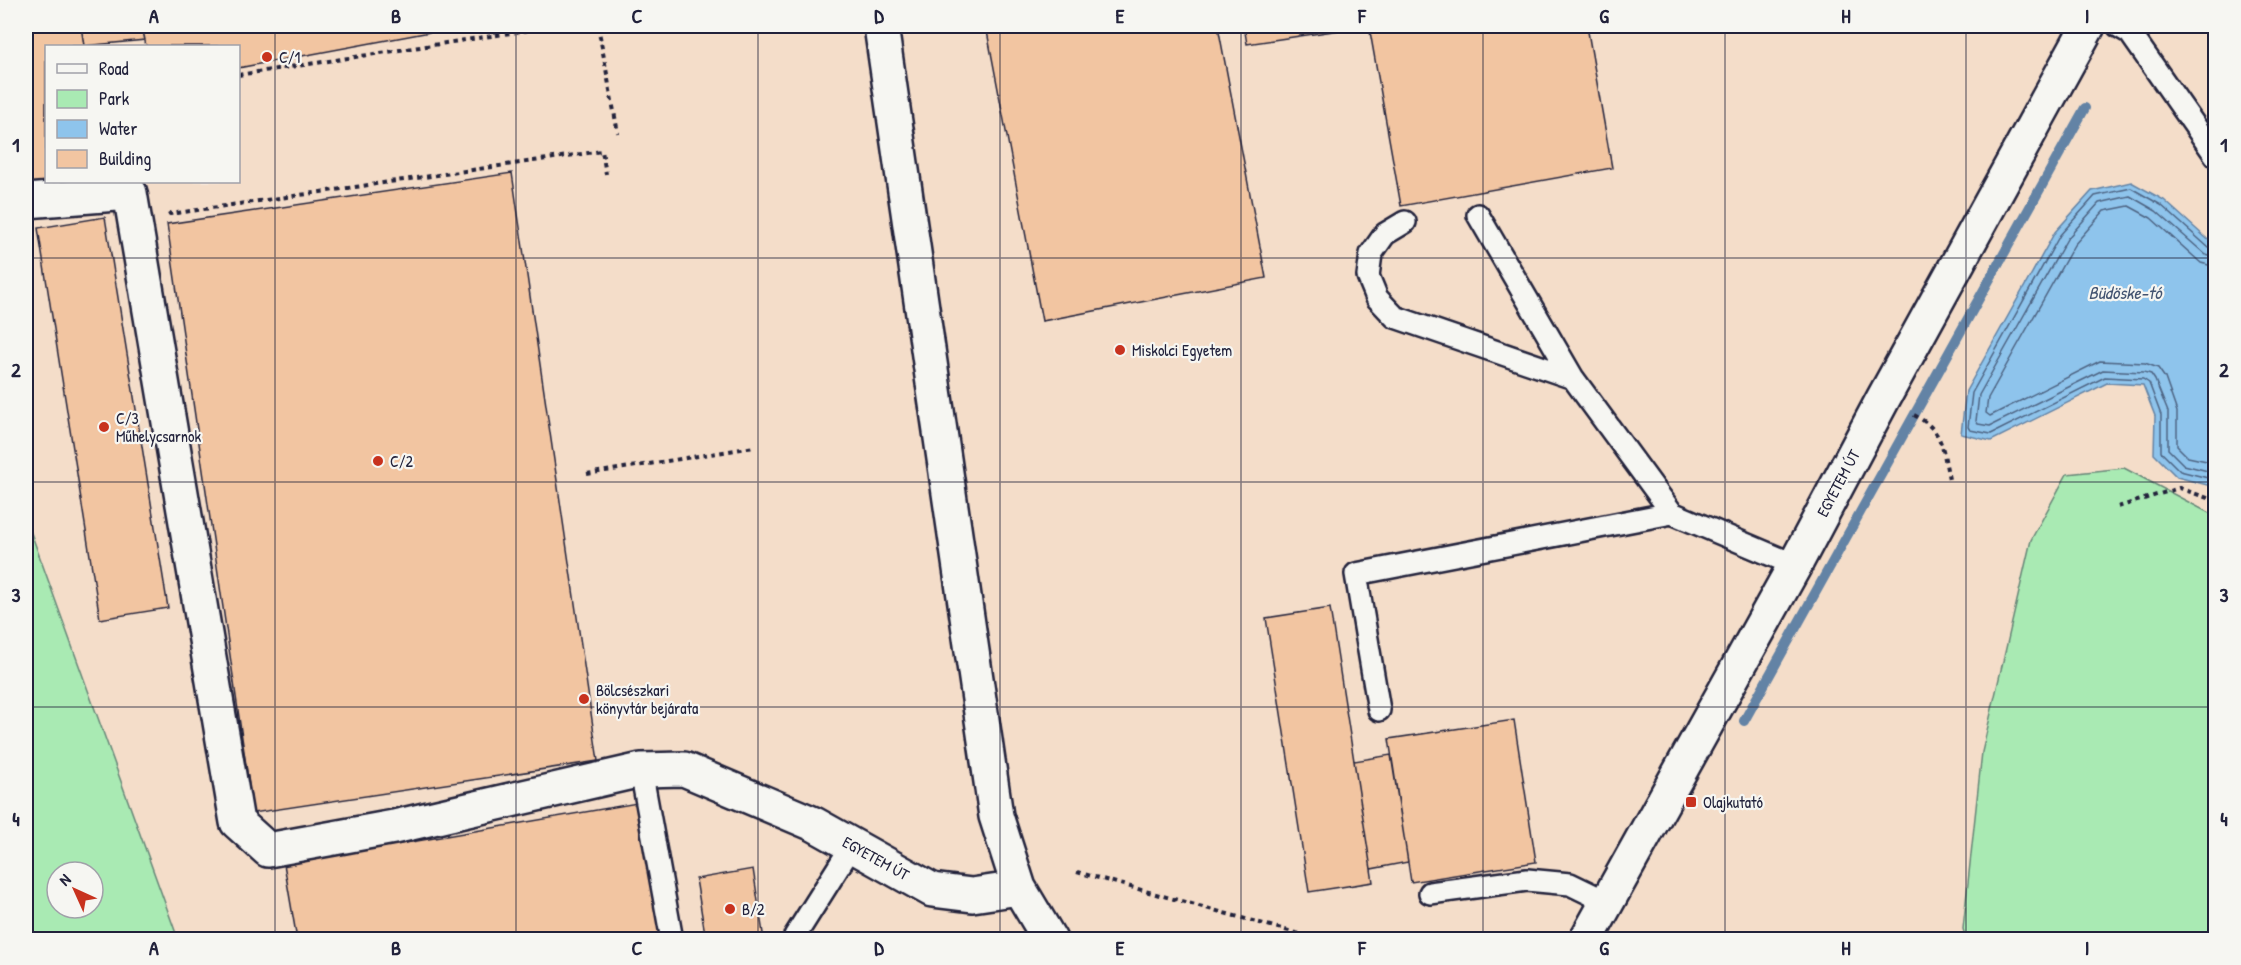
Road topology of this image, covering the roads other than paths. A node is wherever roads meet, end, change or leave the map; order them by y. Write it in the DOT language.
graph roads {
  1 [pos="881,26"];
  2 [pos="2088,26"];
  3 [pos="2118,26"];
  4 [pos="2216,156"];
  5 [pos="129,187"];
  6 [pos="26,201"];
  7 [pos="1478,215"];
  8 [pos="1405,222"];
  9 [pos="1573,378"];
  10 [pos="1672,513"];
  11 [pos="1795,565"];
  12 [pos="1379,710"];
  13 [pos="641,770"];
  14 [pos="853,844"];
  15 [pos="1019,888"];
  16 [pos="1430,893"];
  17 [pos="1607,902"];
  18 [pos="672,939"];
  19 [pos="796,939"];
  20 [pos="1050,939"];
  21 [pos="1586,939"];
  1 -- 15 [label="street"];
  2 -- 11 [label="street, EGYETEM ÚT"];
  3 -- 4 [label="lane"];
  5 -- 6 [label="street"];
  5 -- 13 [label="street"];
  7 -- 9 [label="lane"];
  8 -- 9 [label="lane"];
  9 -- 10 [label="lane"];
  10 -- 11 [label="lane"];
  10 -- 12 [label="lane"];
  11 -- 17 [label="street, EGYETEM ÚT"];
  13 -- 14 [label="street, EGYETEM ÚT"];
  13 -- 18 [label="lane"];
  14 -- 15 [label="street, EGYETEM ÚT"];
  14 -- 19 [label="lane"];
  15 -- 20 [label="street"];
  16 -- 17 [label="lane"];
  17 -- 21 [label="street, EGYETEM ÚT"];
}
